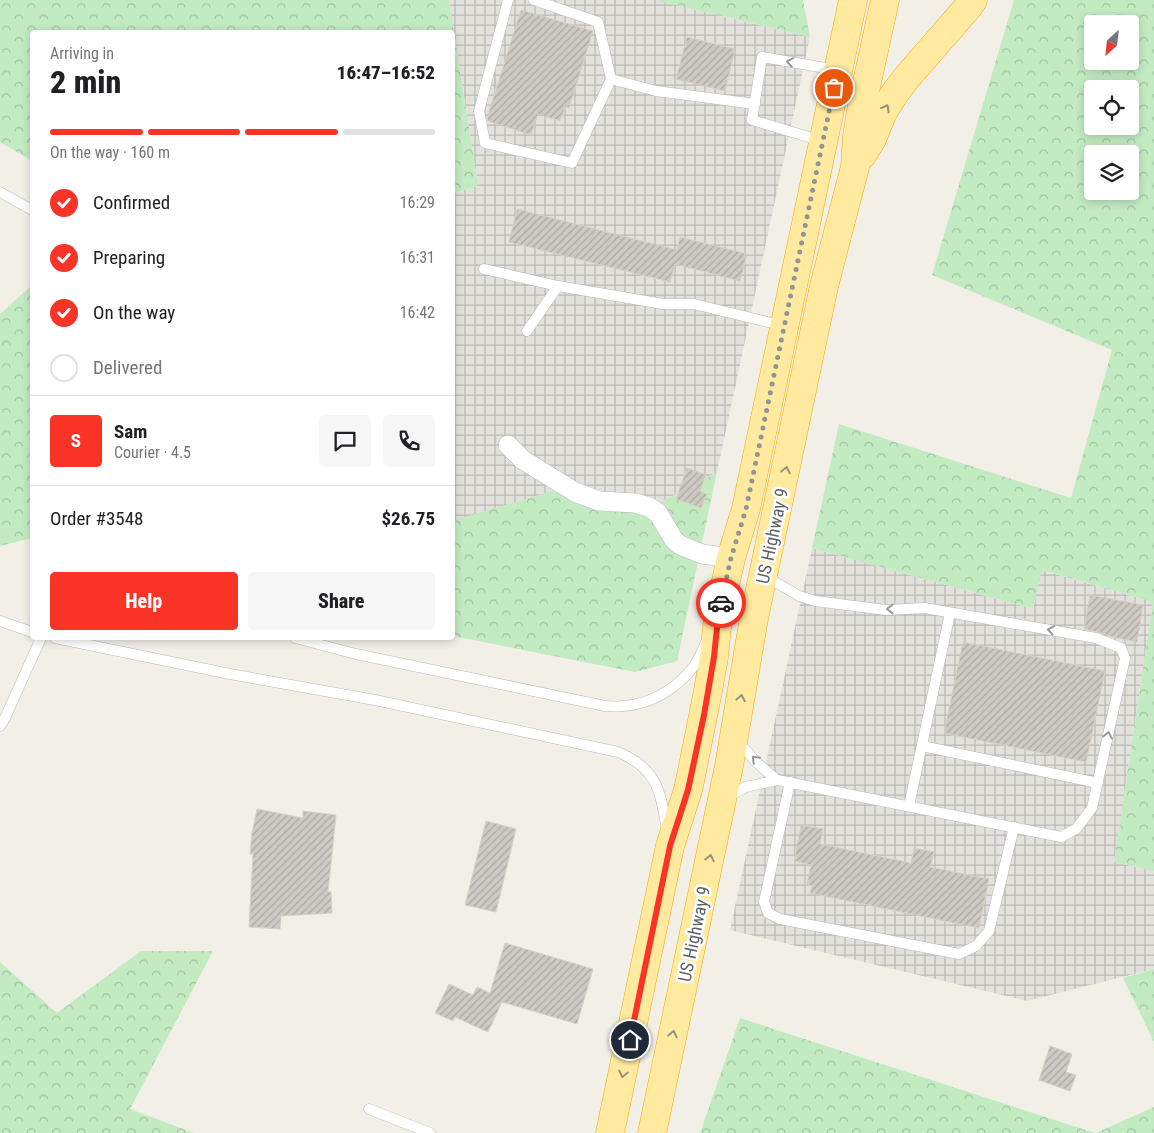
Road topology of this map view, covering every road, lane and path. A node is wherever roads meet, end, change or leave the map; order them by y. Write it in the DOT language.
graph roads {
  1 [pos="508,0"];
  2 [pos="534,0"];
  3 [pos="853,0"];
  4 [pos="885,0"];
  5 [pos="974,0"];
  6 [pos="838,70"];
  7 [pos="611,79"];
  8 [pos="755,104"];
  9 [pos="823,141"];
  10 [pos="855,166"];
  11 [pos="0,192"];
  12 [pos="30,209"];
  13 [pos="484,269"];
  14 [pos="558,286"];
  15 [pos="785,326"];
  16 [pos="528,331"];
  17 [pos="508,445"];
  18 [pos="731,558"];
  19 [pos="764,575"];
  20 [pos="950,613"];
  21 [pos="718,618"];
  22 [pos="0,621"];
  23 [pos="30,631"];
  24 [pos="40,640"];
  25 [pos="64,640"];
  26 [pos="303,640"];
  27 [pos="0,726"];
  28 [pos="734,738"];
  29 [pos="922,746"];
  30 [pos="777,780"];
  31 [pos="790,782"];
  32 [pos="1098,783"];
  33 [pos="722,800"];
  34 [pos="909,806"];
  35 [pos="1014,827"];
  36 [pos="670,846"];
  37 [pos="369,1109"];
  38 [pos="430,1133"];
  39 [pos="610,1133"];
  40 [pos="652,1133"];
  1 -- 7 [label="lane"];
  2 -- 7 [label="lane"];
  3 -- 6 [label="highway, US Highway 9"];
  4 -- 10 [label="highway, US Highway 9"];
  10 -- 5 [label="highway, one-way"];
  6 -- 8 [label="lane, one-way"];
  6 -- 9 [label="highway, US Highway 9"];
  7 -- 8 [label="lane"];
  8 -- 9 [label="lane"];
  9 -- 15 [label="highway, US Highway 9"];
  19 -- 10 [label="highway, US Highway 9, one-way"];
  11 -- 12 [label="lane"];
  13 -- 14 [label="lane"];
  14 -- 15 [label="lane"];
  14 -- 16 [label="lane"];
  15 -- 18 [label="highway, US Highway 9"];
  17 -- 18 [label="street"];
  18 -- 21 [label="highway, US Highway 9"];
  20 -- 19 [label="lane, one-way"];
  28 -- 19 [label="highway, US Highway 9, one-way"];
  20 -- 29 [label="lane"];
  32 -- 20 [label="lane, one-way"];
  21 -- 26 [label="lane"];
  21 -- 36 [label="highway, US Highway 9"];
  22 -- 23 [label="lane"];
  24 -- 27 [label="lane"];
  25 -- 36 [label="lane"];
  30 -- 28 [label="lane, one-way"];
  28 -- 33 [label="highway, US Highway 9"];
  29 -- 32 [label="lane"];
  29 -- 34 [label="lane"];
  30 -- 31 [label="lane"];
  30 -- 33 [label="lane"];
  31 -- 34 [label="lane"];
  31 -- 35 [label="lane"];
  32 -- 35 [label="lane"];
  40 -- 33 [label="highway, US Highway 9, one-way"];
  34 -- 35 [label="lane"];
  36 -- 39 [label="highway, US Highway 9, one-way"];
  37 -- 38 [label="lane"];
}
